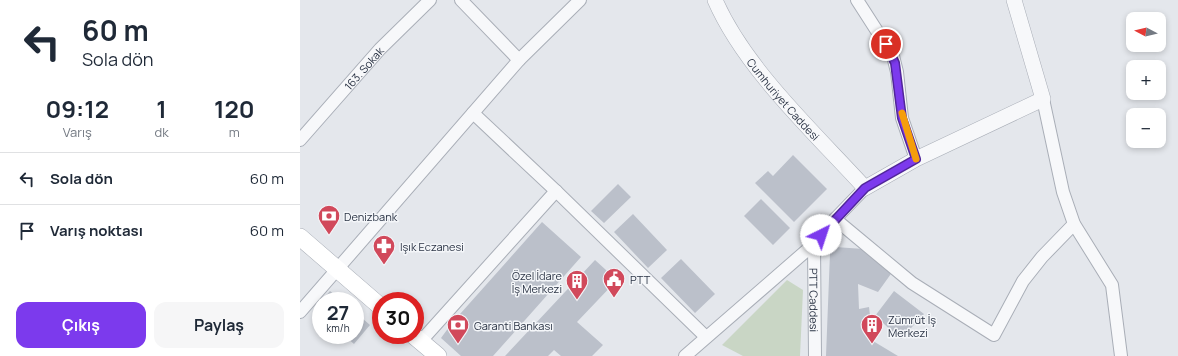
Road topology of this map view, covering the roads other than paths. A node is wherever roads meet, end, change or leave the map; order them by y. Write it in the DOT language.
graph roads {
  1 [pos="430,0"];
  2 [pos="461,0"];
  3 [pos="580,0"];
  4 [pos="715,0"];
  5 [pos="857,0"];
  6 [pos="1014,1"];
  7 [pos="519,60"];
  8 [pos="1043,99"];
  9 [pos="473,113"];
  10 [pos="300,140"];
  11 [pos="916,159"];
  12 [pos="865,188"];
  13 [pos="556,191"];
  14 [pos="835,219"];
  15 [pos="1074,224"];
  16 [pos="300,237"];
  17 [pos="814,244"];
  18 [pos="337,269"];
  19 [pos="372,299"];
  20 [pos="300,312"];
  21 [pos="424,331"];
  22 [pos="706,337"];
  23 [pos="424,344"];
  24 [pos="438,356"];
  25 [pos="685,356"];
  26 [pos="814,356"];
  27 [pos="1122,356"];
  1 -- 10 [label="street, 163. Sokak"];
  2 -- 7 [label="street"];
  3 -- 7 [label="street"];
  4 -- 12 [label="street, Cumhuriyet Caddesi"];
  5 -- 11 [label="street"];
  6 -- 8 [label="street"];
  7 -- 9 [label="street"];
  8 -- 11 [label="street"];
  8 -- 15 [label="street"];
  9 -- 13 [label="street"];
  9 -- 18 [label="street"];
  11 -- 12 [label="street"];
  12 -- 14 [label="street"];
  13 -- 21 [label="street"];
  13 -- 22 [label="street"];
  14 -- 15 [label="street"];
  14 -- 17 [label="street"];
  15 -- 27 [label="street"];
  16 -- 18 [label="main road"];
  17 -- 22 [label="street"];
  17 -- 26 [label="street, PTT Caddesi"];
  18 -- 19 [label="main road"];
  18 -- 20 [label="street"];
  22 -- 25 [label="street"];
  23 -- 24 [label="main road"];
}
